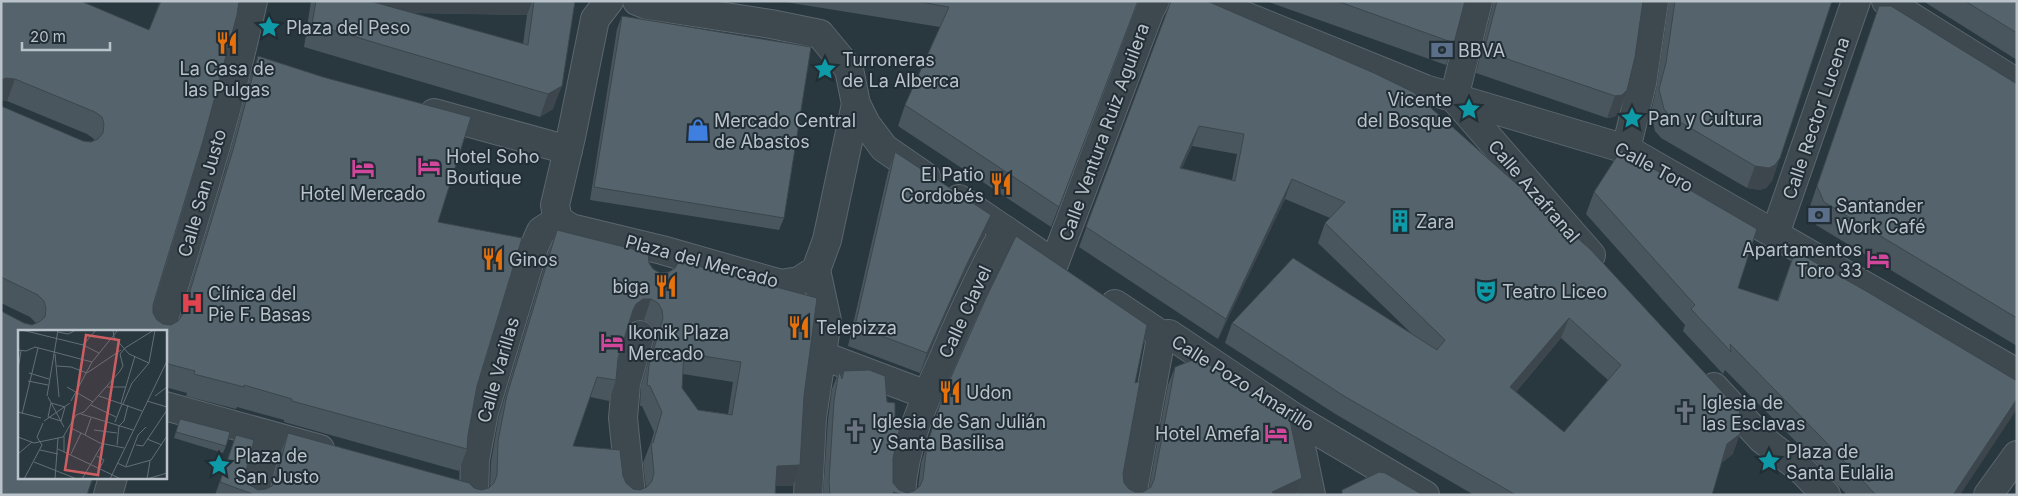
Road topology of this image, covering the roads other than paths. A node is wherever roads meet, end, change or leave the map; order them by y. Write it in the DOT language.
graph roads {
  1 [pos="253,1"];
  2 [pos="609,1"];
  3 [pos="637,1"];
  4 [pos="1155,1"];
  5 [pos="1208,1"];
  6 [pos="1478,1"];
  7 [pos="1654,1"];
  8 [pos="1856,1"];
  9 [pos="1886,1"];
  10 [pos="2017,83"];
  11 [pos="1454,98"];
  12 [pos="856,104"];
  13 [pos="413,106"];
  14 [pos="1626,149"];
  15 [pos="568,150"];
  16 [pos="558,220"];
  17 [pos="1005,230"];
  18 [pos="1775,234"];
  19 [pos="662,250"];
  20 [pos="816,270"];
  21 [pos="1605,271"];
  22 [pos="656,278"];
  23 [pos="1096,291"];
  24 [pos="160,330"];
  25 [pos="640,335"];
  26 [pos="1159,335"];
  27 [pos="822,355"];
  28 [pos="1694,366"];
  29 [pos="2017,373"];
  30 [pos="927,395"];
  31 [pos="166,406"];
  32 [pos="1295,418"];
  33 [pos="269,435"];
  34 [pos="2017,455"];
  35 [pos="344,456"];
  36 [pos="113,478"];
  37 [pos="446,484"];
  38 [pos="474,493"];
  39 [pos="108,495"];
  40 [pos="254,495"];
  41 [pos="631,495"];
  42 [pos="808,495"];
  43 [pos="901,495"];
  44 [pos="1132,495"];
  45 [pos="1311,495"];
  46 [pos="1425,495"];
  47 [pos="1826,495"];
  48 [pos="1988,495"];
  1 -- 24 [label="street, Calle San Justo"];
  2 -- 15 [label="street"];
  3 -- 12 [label="street"];
  4 -- 17 [label="street, Calle Ventura Ruiz Aguilera"];
  5 -- 11 [label="street, Calle Toro"];
  6 -- 11 [label="street"];
  7 -- 14 [label="street"];
  8 -- 18 [label="street, Calle Rector Lucena"];
  9 -- 10 [label="street"];
  11 -- 14 [label="street, Calle Toro"];
  11 -- 21 [label="street, Calle Azafranal"];
  12 -- 17 [label="street"];
  12 -- 20 [label="street"];
  13 -- 15 [label="street"];
  14 -- 18 [label="street, Calle Toro"];
  15 -- 16 [label="street"];
  16 -- 19 [label="street, Plaza del Mercado"];
  16 -- 38 [label="street, Calle Varillas"];
  17 -- 30 [label="street, Calle Clavel"];
  18 -- 29 [label="street, Calle Toro"];
  19 -- 20 [label="street, Plaza del Mercado"];
  19 -- 22 [label="street"];
  20 -- 27 [label="street"];
  23 -- 26 [label="street, Calle Pozo Amarillo"];
  25 -- 41 [label="street"];
  26 -- 32 [label="street, Calle Pozo Amarillo"];
  26 -- 44 [label="street"];
  27 -- 30 [label="street"];
  27 -- 42 [label="street"];
  28 -- 47 [label="street"];
  30 -- 43 [label="street, Calle Clavel"];
  31 -- 33 [label="street"];
  32 -- 45 [label="street"];
  32 -- 46 [label="street, Calle Pozo Amarillo"];
  33 -- 35 [label="street"];
  33 -- 40 [label="street"];
  34 -- 48 [label="street"];
  36 -- 39 [label="street"];
  37 -- 38 [label="street"];
}
